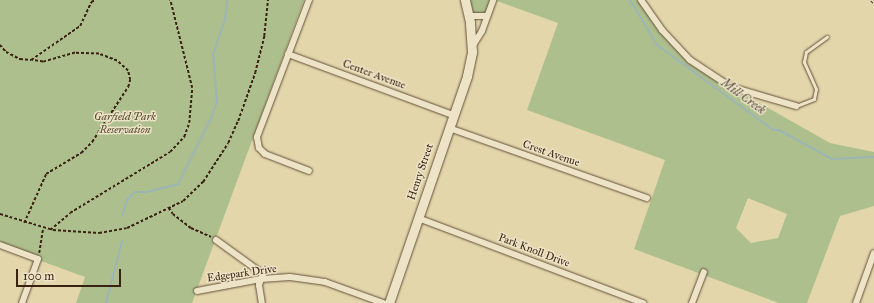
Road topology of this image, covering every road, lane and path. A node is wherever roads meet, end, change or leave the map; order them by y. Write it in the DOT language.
graph roads {
  1 [pos="96,0"];
  2 [pos="170,0"];
  3 [pos="268,0"];
  4 [pos="309,0"];
  5 [pos="463,0"];
  6 [pos="493,0"];
  7 [pos="641,0"];
  8 [pos="469,16"];
  9 [pos="487,16"];
  10 [pos="826,37"];
  11 [pos="0,45"];
  12 [pos="472,47"];
  13 [pos="288,54"];
  14 [pos="31,60"];
  15 [pos="796,106"];
  16 [pos="453,115"];
  17 [pos="449,128"];
  18 [pos="309,170"];
  19 [pos="647,198"];
  20 [pos="169,208"];
  21 [pos="0,214"];
  22 [pos="418,218"];
  23 [pos="24,223"];
  24 [pos="43,228"];
  25 [pos="50,230"];
  26 [pos="216,240"];
  27 [pos="0,245"];
  28 [pos="874,252"];
  29 [pos="38,259"];
  30 [pos="704,272"];
  31 [pos="261,280"];
  32 [pos="197,291"];
  33 [pos="22,303"];
  34 [pos="262,303"];
  35 [pos="383,303"];
  36 [pos="389,303"];
  37 [pos="643,303"];
  38 [pos="692,303"];
  39 [pos="856,303"];
  1 -- 14 [label="path"];
  2 -- 25 [label="path"];
  3 -- 20 [label="path"];
  4 -- 13 [label="street"];
  5 -- 8 [label="street, Henry Street"];
  6 -- 9 [label="street, Henry Street"];
  7 -- 15 [label="street"];
  8 -- 9 [label="street"];
  8 -- 12 [label="street, Henry Street"];
  9 -- 12 [label="street, Henry Street"];
  10 -- 15 [label="lane"];
  11 -- 14 [label="path"];
  12 -- 16 [label="street, Henry Street"];
  13 -- 16 [label="street, Center Avenue"];
  13 -- 18 [label="street"];
  14 -- 23 [label="path"];
  16 -- 17 [label="street, Henry Street"];
  17 -- 19 [label="street, Crest Avenue"];
  17 -- 22 [label="street, Henry Street"];
  20 -- 25 [label="path"];
  20 -- 26 [label="path"];
  21 -- 24 [label="path"];
  22 -- 36 [label="street, Henry Street"];
  22 -- 37 [label="street, Park Knoll Drive"];
  24 -- 25 [label="path"];
  24 -- 29 [label="path"];
  26 -- 31 [label="street"];
  27 -- 29 [label="street"];
  28 -- 39 [label="street"];
  29 -- 33 [label="street"];
  30 -- 38 [label="street"];
  31 -- 32 [label="street, Edgepark Drive"];
  31 -- 34 [label="street"];
  31 -- 35 [label="street, Edgepark Drive"];
}
